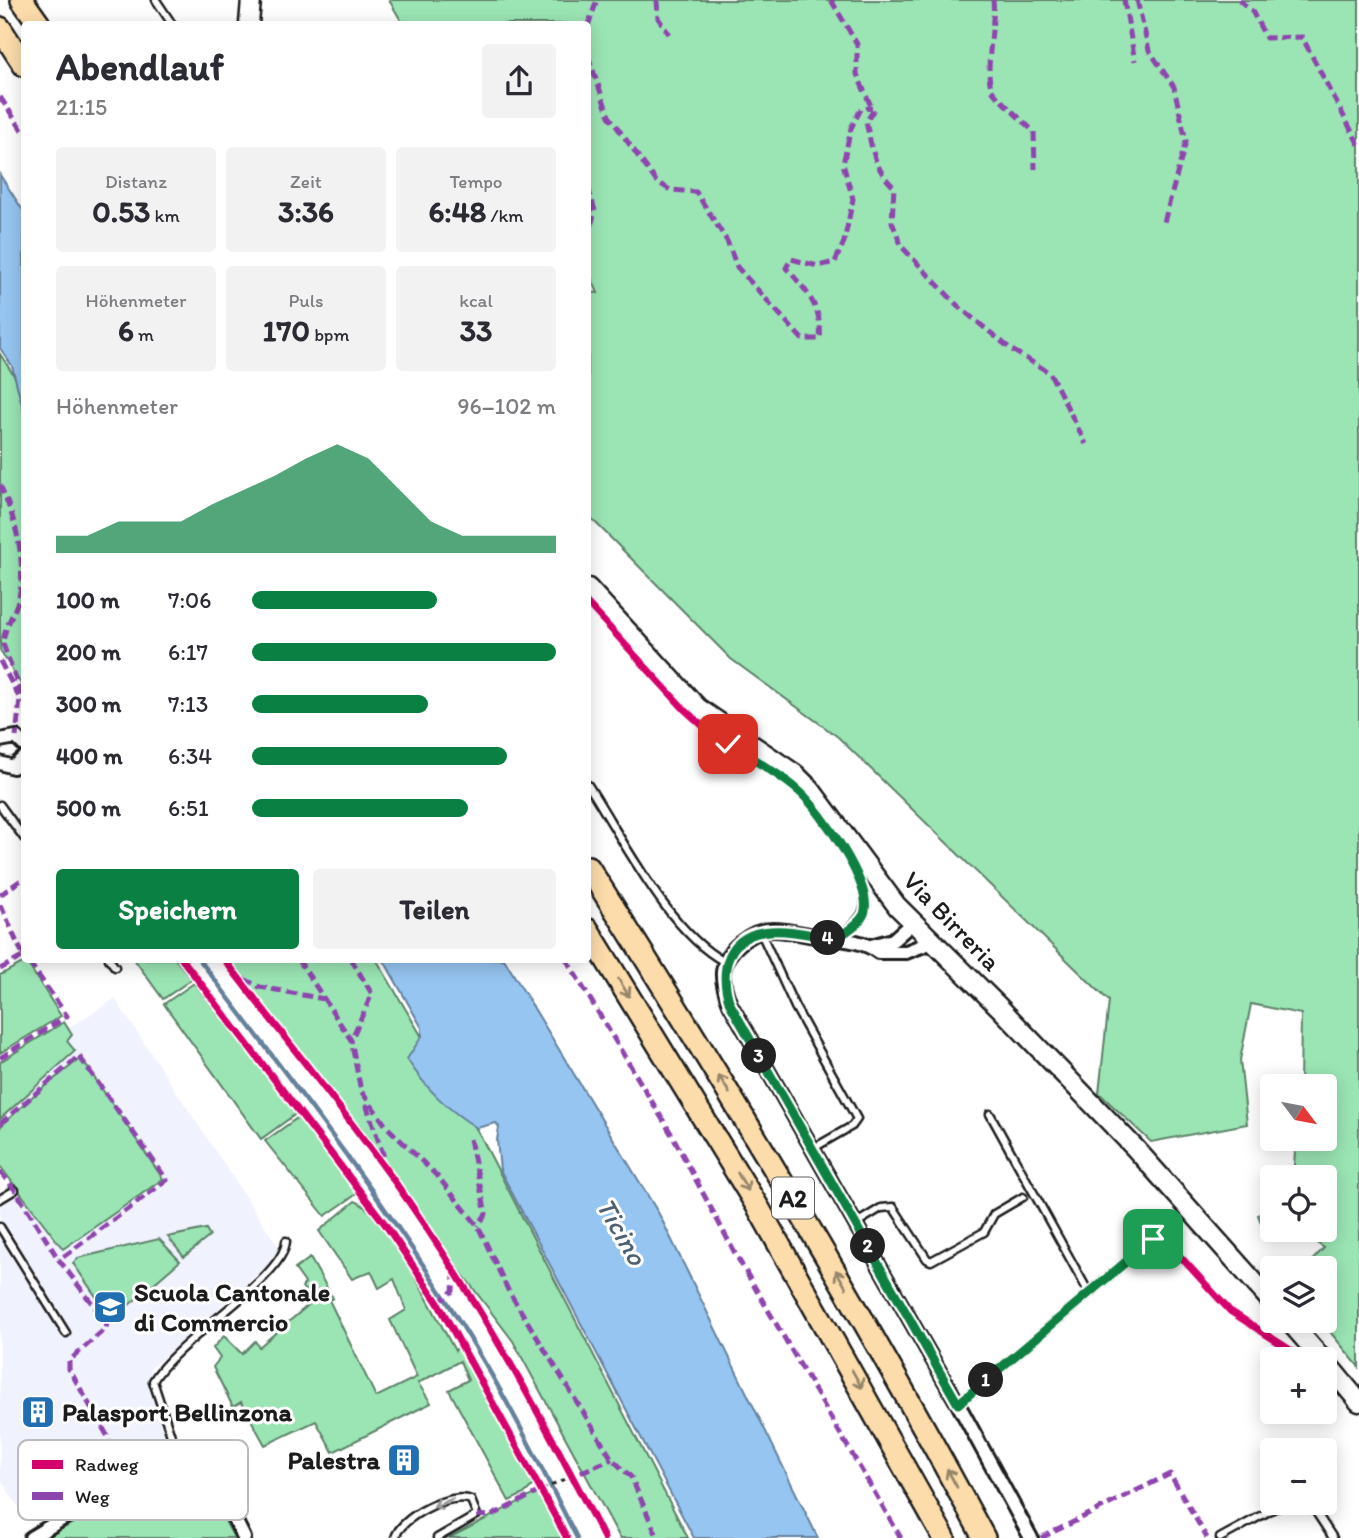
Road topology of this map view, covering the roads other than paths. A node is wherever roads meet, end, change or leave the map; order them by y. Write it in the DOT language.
graph roads {
  1 [pos="22,0"];
  2 [pos="156,0"];
  3 [pos="251,0"];
  4 [pos="37,21"];
  5 [pos="170,21"];
  6 [pos="249,21"];
  7 [pos="0,28"];
  8 [pos="21,60"];
  9 [pos="591,591"];
  10 [pos="0,740"];
  11 [pos="21,742"];
  12 [pos="21,760"];
  13 [pos="0,763"];
  14 [pos="591,790"];
  15 [pos="0,804"];
  16 [pos="21,834"];
  17 [pos="852,846"];
  18 [pos="591,872"];
  19 [pos="912,923"];
  20 [pos="761,932"];
  21 [pos="591,935"];
  22 [pos="836,939"];
  23 [pos="932,942"];
  24 [pos="871,946"];
  25 [pos="725,962"];
  26 [pos="112,963"];
  27 [pos="115,967"];
  28 [pos="990,1114"];
  29 [pos="812,1149"];
  30 [pos="15,1190"];
  31 [pos="1023,1197"];
  32 [pos="0,1199"];
  33 [pos="855,1224"];
  34 [pos="0,1227"];
  35 [pos="1153,1239"];
  36 [pos="286,1241"];
  37 [pos="1260,1289"];
  38 [pos="1089,1293"];
  39 [pos="66,1333"];
  40 [pos="1300,1333"];
  41 [pos="1312,1347"];
  42 [pos="1337,1376"];
  43 [pos="1359,1402"];
  44 [pos="958,1404"];
  45 [pos="172,1440"];
  46 [pos="1262,1515"];
  47 [pos="1318,1515"];
  48 [pos="61,1520"];
  49 [pos="235,1520"];
  50 [pos="31,1538"];
  51 [pos="244,1538"];
  52 [pos="395,1538"];
  53 [pos="437,1538"];
  54 [pos="944,1538"];
  55 [pos="984,1538"];
  56 [pos="1031,1538"];
  57 [pos="1220,1538"];
  58 [pos="1333,1538"];
  1 -- 4 [label="highway"];
  2 -- 5 [label="lane"];
  3 -- 6 [label="street"];
  7 -- 8 [label="highway"];
  9 -- 17 [label="street, Via Birreria"];
  10 -- 11 [label="street"];
  12 -- 13 [label="street"];
  14 -- 25 [label="lane"];
  15 -- 16 [label="lane"];
  17 -- 19 [label="street, Via Birreria"];
  17 -- 22 [label="lane"];
  55 -- 18 [label="highway, A2, one-way"];
  19 -- 23 [label="street, Via Birreria"];
  19 -- 24 [label="street"];
  20 -- 22 [label="street"];
  20 -- 25 [label="street"];
  20 -- 29 [label="lane"];
  21 -- 54 [label="highway, A2, one-way"];
  22 -- 24 [label="street"];
  23 -- 24 [label="street"];
  23 -- 37 [label="street, Via Birreria"];
  25 -- 29 [label="street"];
  26 -- 27 [label="lane"];
  28 -- 38 [label="lane"];
  29 -- 33 [label="street"];
  30 -- 32 [label="lane"];
  31 -- 33 [label="lane"];
  33 -- 44 [label="street"];
  34 -- 39 [label="lane"];
  35 -- 38 [label="lane"];
  36 -- 45 [label="lane"];
  38 -- 44 [label="lane"];
  40 -- 41 [label="street"];
  42 -- 43 [label="street"];
  44 -- 56 [label="street"];
  46 -- 57 [label="lane"];
  47 -- 58 [label="lane"];
  48 -- 50 [label="street"];
  49 -- 51 [label="street"];
  53 -- 52 [label="lane, one-way"];
}
